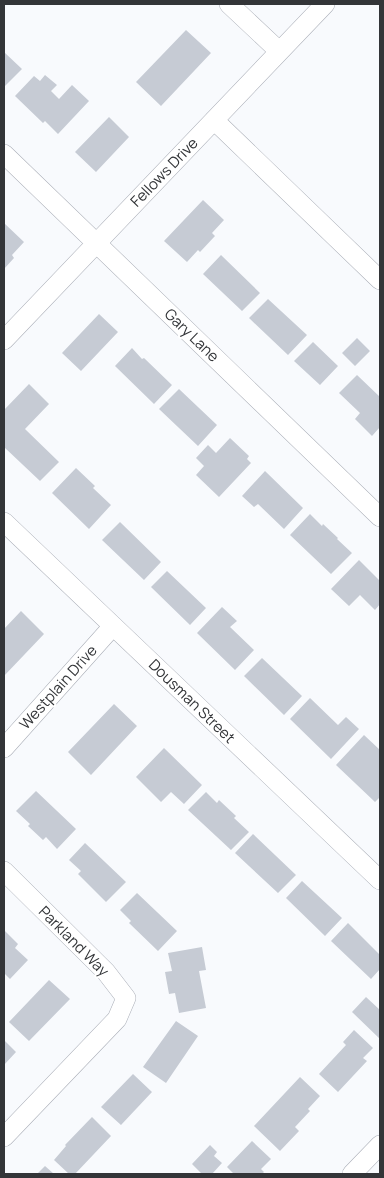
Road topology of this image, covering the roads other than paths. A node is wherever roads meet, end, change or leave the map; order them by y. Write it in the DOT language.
graph roads {
  1 [pos="229,4"];
  2 [pos="325,4"];
  3 [pos="279,51"];
  4 [pos="214,120"];
  5 [pos="4,154"];
  6 [pos="96,242"];
  7 [pos="380,280"];
  8 [pos="4,340"];
  9 [pos="380,517"];
  10 [pos="4,522"];
  11 [pos="113,626"];
  12 [pos="4,748"];
  13 [pos="4,871"];
  14 [pos="380,880"];
  15 [pos="4,1137"];
  16 [pos="380,1145"];
  17 [pos="352,1174"];
  1 -- 3 [label="street"];
  2 -- 3 [label="street, Fellows Drive"];
  3 -- 4 [label="street, Fellows Drive"];
  4 -- 6 [label="street, Fellows Drive"];
  4 -- 7 [label="street"];
  5 -- 6 [label="street, Gary Lane"];
  6 -- 8 [label="street, Fellows Drive"];
  6 -- 9 [label="street, Gary Lane"];
  10 -- 11 [label="street, Dousman Street"];
  11 -- 12 [label="street, Westplain Drive"];
  11 -- 14 [label="street, Dousman Street"];
  13 -- 15 [label="street, Parkland Way"];
  16 -- 17 [label="street"];
}
